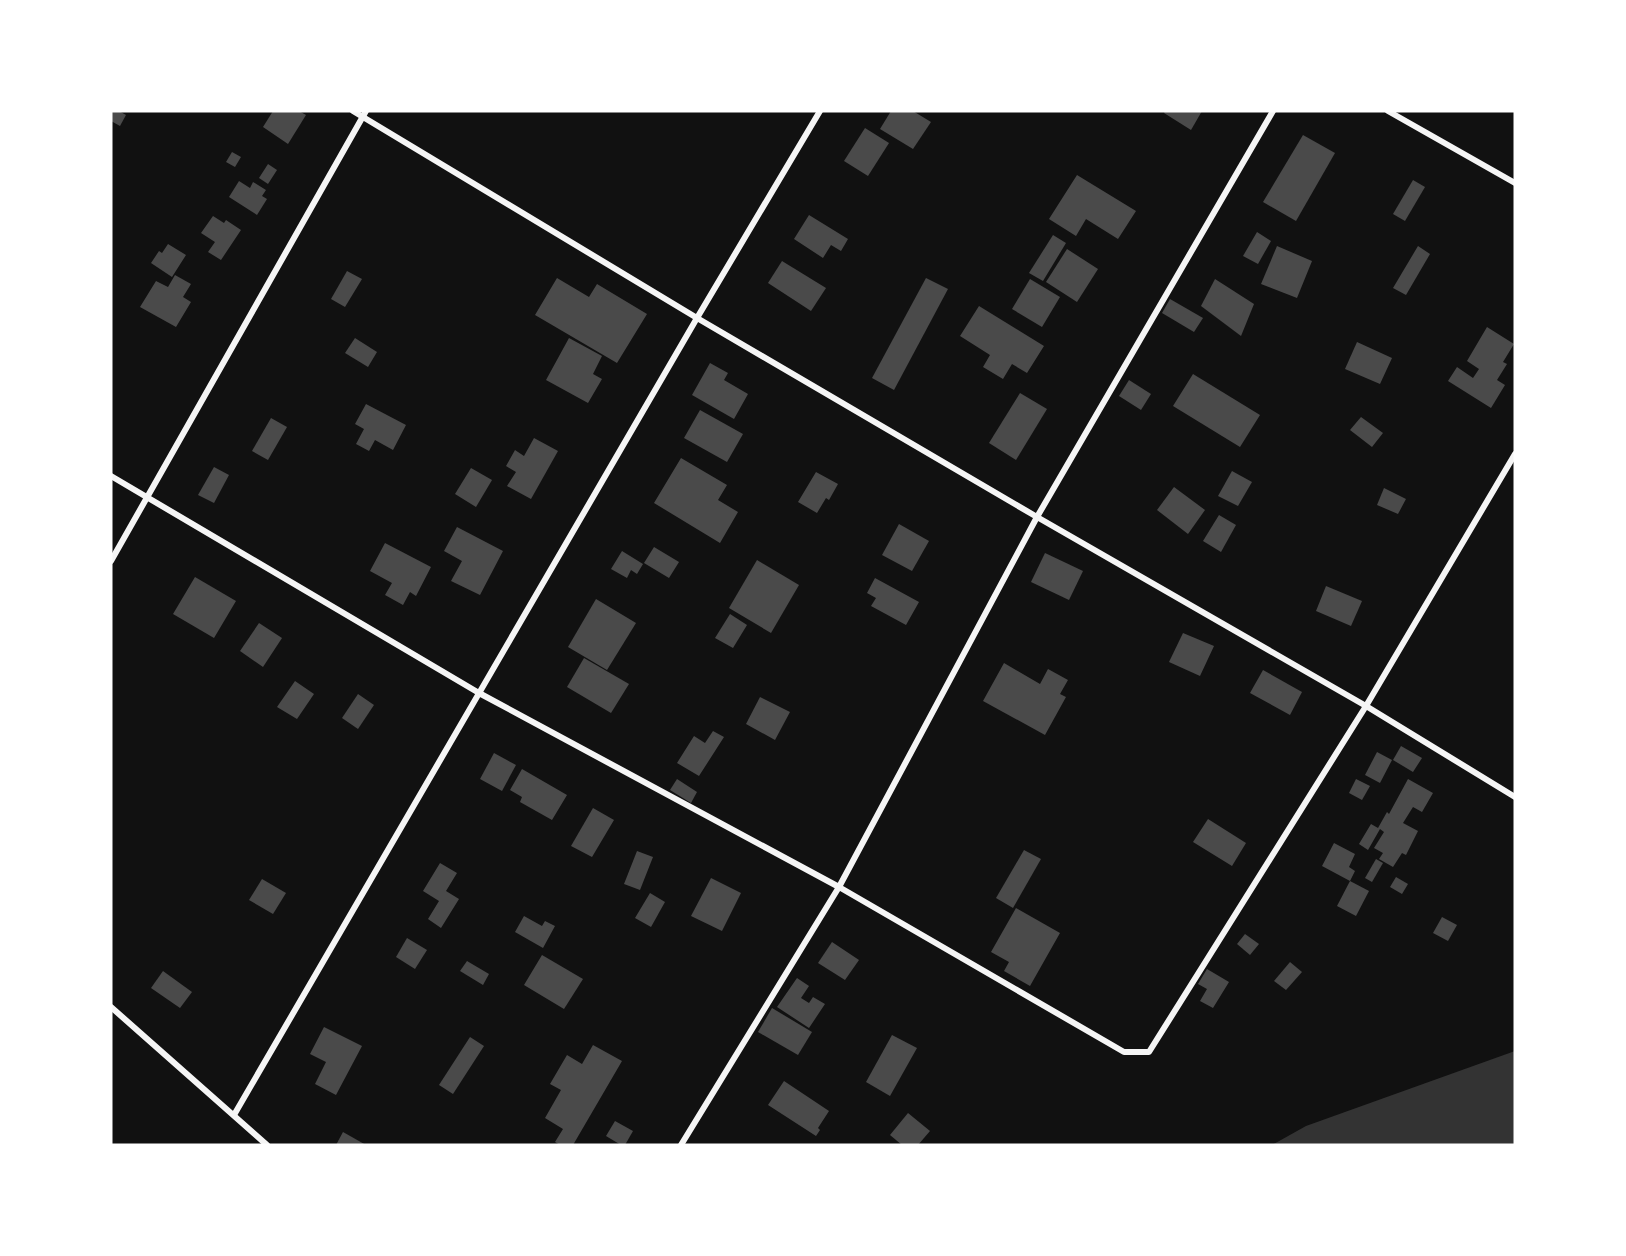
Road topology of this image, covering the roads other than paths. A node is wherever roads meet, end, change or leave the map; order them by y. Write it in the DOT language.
graph roads {
  1 [pos="353,111"];
  2 [pos="820,111"];
  3 [pos="1273,111"];
  4 [pos="1388,111"];
  5 [pos="365,114"];
  6 [pos="1515,183"];
  7 [pos="697,318"];
  8 [pos="1515,454"];
  9 [pos="111,476"];
  10 [pos="147,497"];
  11 [pos="1037,518"];
  12 [pos="111,561"];
  13 [pos="479,693"];
  14 [pos="1366,706"];
  15 [pos="1515,796"];
  16 [pos="839,887"];
  17 [pos="111,1007"];
  18 [pos="234,1115"];
  19 [pos="267,1145"];
  20 [pos="681,1145"];
  1 -- 5 [label="street"];
  2 -- 7 [label="street"];
  3 -- 11 [label="street"];
  4 -- 6 [label="street"];
  5 -- 7 [label="street"];
  5 -- 10 [label="street"];
  7 -- 11 [label="street"];
  7 -- 13 [label="street"];
  8 -- 14 [label="street"];
  9 -- 10 [label="street"];
  10 -- 12 [label="street"];
  10 -- 13 [label="street"];
  11 -- 14 [label="street"];
  11 -- 16 [label="street"];
  13 -- 16 [label="street"];
  13 -- 18 [label="street"];
  14 -- 15 [label="street"];
  14 -- 16 [label="street"];
  16 -- 20 [label="street"];
  17 -- 18 [label="street"];
  18 -- 19 [label="street"];
}
